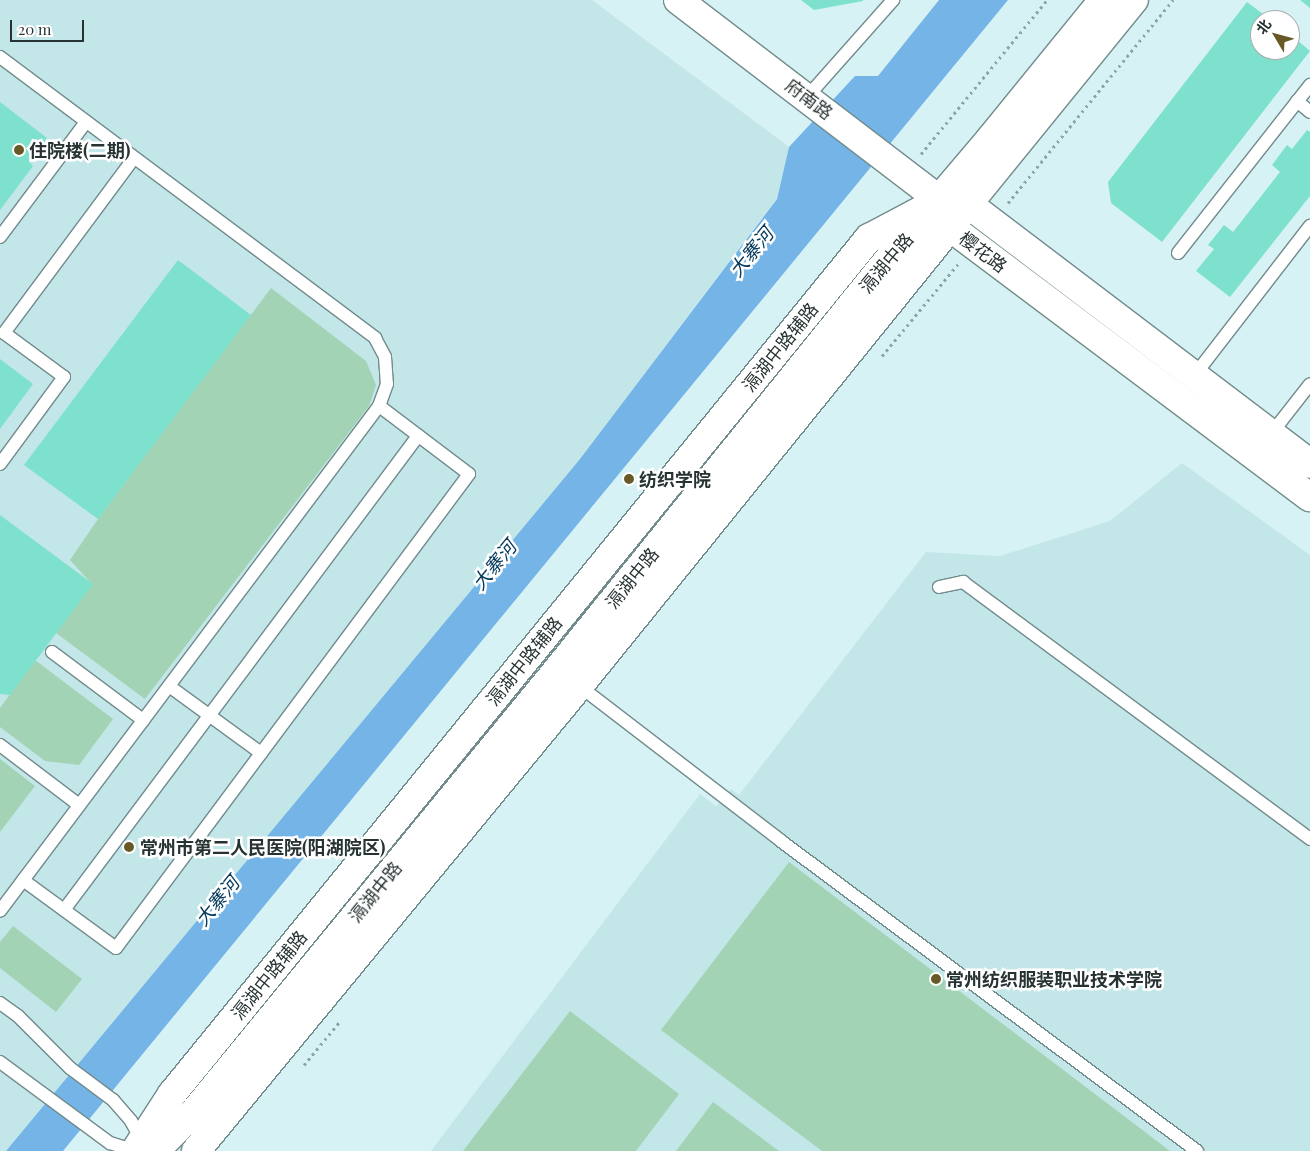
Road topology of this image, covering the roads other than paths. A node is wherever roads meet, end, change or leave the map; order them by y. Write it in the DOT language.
graph roads {
  1 [pos="678,0"];
  2 [pos="893,0"];
  3 [pos="1103,0"];
  4 [pos="1134,0"];
  5 [pos="0,57"];
  6 [pos="1310,85"];
  7 [pos="812,101"];
  8 [pos="1297,102"];
  9 [pos="1310,112"];
  10 [pos="86,122"];
  11 [pos="134,158"];
  12 [pos="940,200"];
  13 [pos="968,204"];
  14 [pos="1310,226"];
  15 [pos="950,227"];
  16 [pos="0,237"];
  17 [pos="1178,252"];
  18 [pos="2,331"];
  19 [pos="1194,376"];
  20 [pos="1310,384"];
  21 [pos="379,406"];
  22 [pos="1271,434"];
  23 [pos="418,436"];
  24 [pos="0,464"];
  25 [pos="1310,464"];
  26 [pos="1310,496"];
  27 [pos="939,587"];
  28 [pos="52,652"];
  29 [pos="558,669"];
  30 [pos="170,686"];
  31 [pos="579,686"];
  32 [pos="210,715"];
  33 [pos="143,720"];
  34 [pos="0,745"];
  35 [pos="261,753"];
  36 [pos="80,805"];
  37 [pos="1310,839"];
  38 [pos="23,880"];
  39 [pos="1,907"];
  40 [pos="64,910"];
  41 [pos="0,1003"];
  42 [pos="0,1062"];
  43 [pos="142,1149"];
  44 [pos="196,1151"];
  45 [pos="1197,1151"];
  1 -- 7 [label="main road, 府南路"];
  2 -- 7 [label="lane"];
  3 -- 12 [label="main road, 滆湖中路"];
  4 -- 13 [label="main road, 滆湖中路"];
  5 -- 10 [label="lane"];
  6 -- 8 [label="lane"];
  7 -- 12 [label="main road, 府南路"];
  8 -- 9 [label="lane"];
  8 -- 17 [label="lane"];
  10 -- 11 [label="lane"];
  10 -- 16 [label="lane"];
  11 -- 18 [label="lane"];
  11 -- 21 [label="lane"];
  12 -- 13 [label="main road, 樱花路"];
  12 -- 15 [label="main road, 樱花路"];
  12 -- 29 [label="main road, 滆湖中路"];
  12 -- 43 [label="main road, 滆湖中路辅路"];
  13 -- 15 [label="main road, 滆湖中路"];
  13 -- 19 [label="main road, 樱花路"];
  14 -- 19 [label="lane"];
  15 -- 26 [label="main road, 樱花路"];
  15 -- 31 [label="main road, 滆湖中路"];
  18 -- 24 [label="lane"];
  19 -- 22 [label="main road, 樱花路"];
  20 -- 22 [label="lane"];
  21 -- 23 [label="lane"];
  21 -- 30 [label="lane"];
  22 -- 25 [label="main road, 樱花路"];
  23 -- 32 [label="lane"];
  23 -- 35 [label="lane"];
  27 -- 37 [label="lane"];
  28 -- 33 [label="lane"];
  29 -- 31 [label="lane"];
  29 -- 43 [label="main road, 滆湖中路"];
  30 -- 32 [label="lane"];
  30 -- 33 [label="lane"];
  31 -- 44 [label="main road, 滆湖中路"];
  31 -- 45 [label="lane"];
  32 -- 35 [label="lane"];
  32 -- 40 [label="lane"];
  33 -- 36 [label="lane"];
  34 -- 36 [label="lane"];
  35 -- 40 [label="lane"];
  36 -- 38 [label="lane"];
  38 -- 39 [label="lane"];
  38 -- 40 [label="lane"];
  41 -- 43 [label="lane"];
  42 -- 43 [label="lane"];
}
